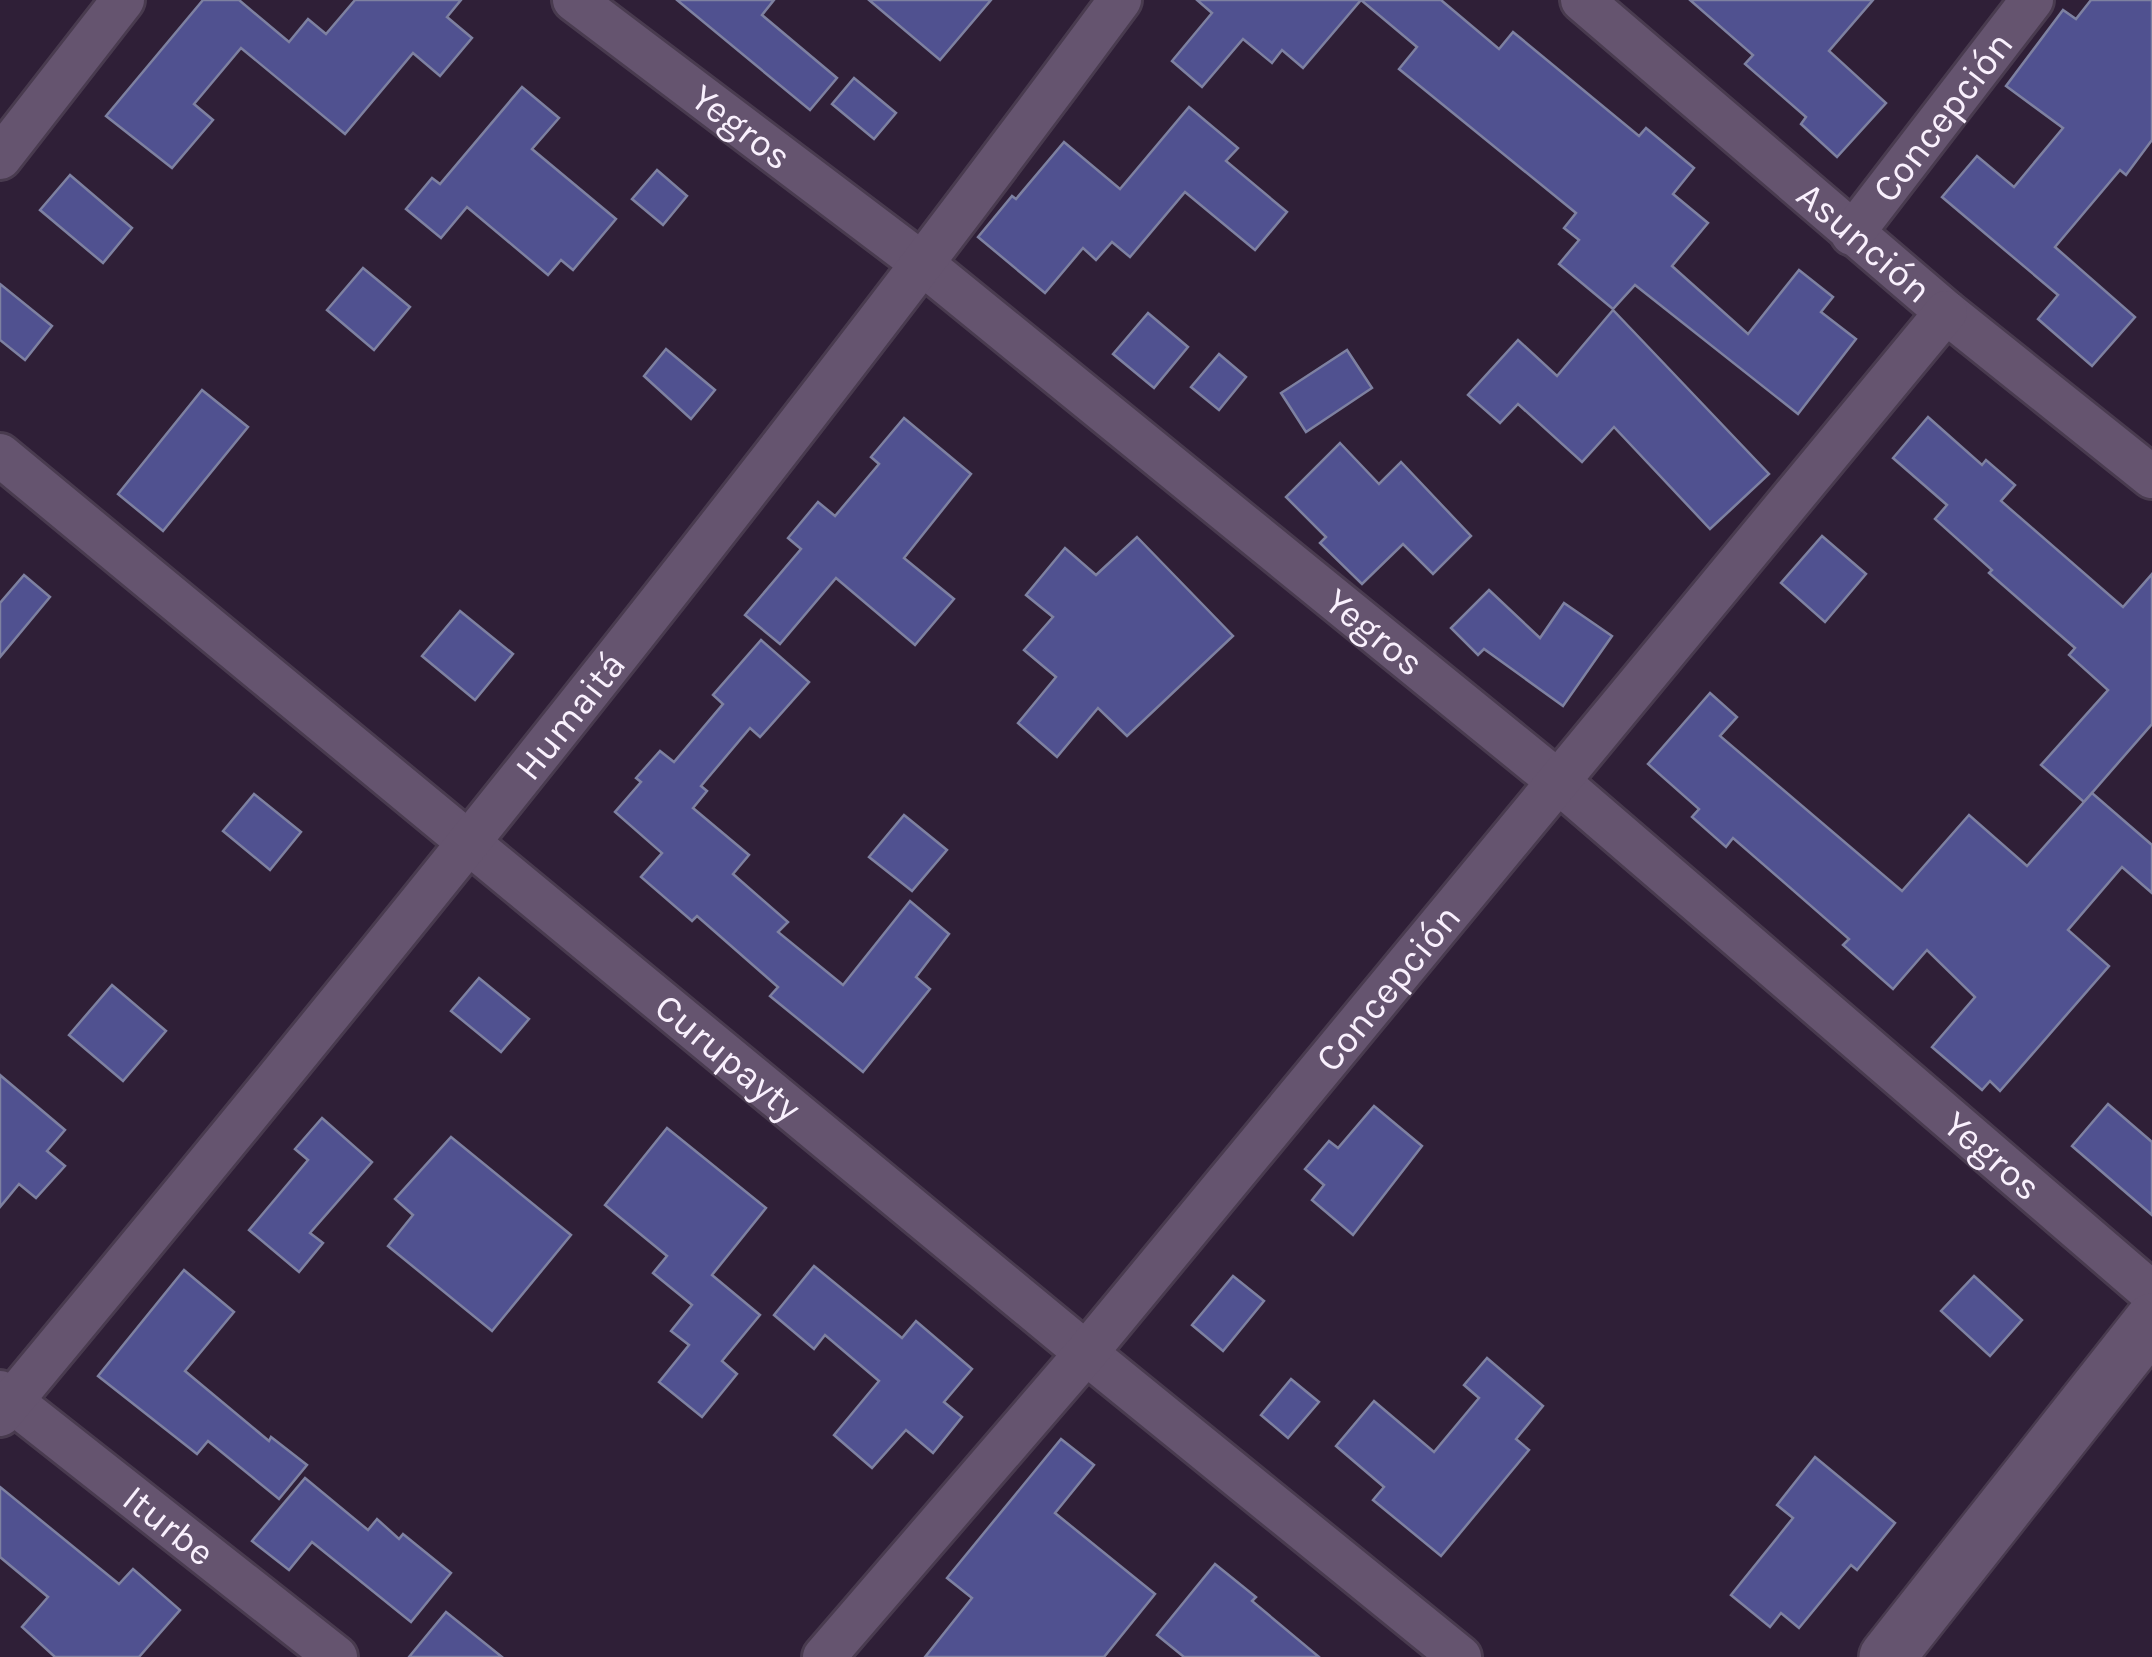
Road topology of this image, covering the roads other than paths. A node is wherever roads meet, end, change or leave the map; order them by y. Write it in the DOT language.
graph roads {
  1 [pos="123,0"];
  2 [pos="574,0"];
  3 [pos="1120,0"];
  4 [pos="1582,0"];
  5 [pos="2032,0"];
  6 [pos="0,158"];
  7 [pos="1852,234"];
  8 [pos="924,265"];
  9 [pos="1946,312"];
  10 [pos="0,455"];
  11 [pos="2152,477"];
  12 [pos="1560,784"];
  13 [pos="470,845"];
  14 [pos="2152,1293"];
  15 [pos="2152,1321"];
  16 [pos="1086,1353"];
  17 [pos="4,1403"];
  18 [pos="336,1657"];
  19 [pos="824,1657"];
  20 [pos="1460,1657"];
  21 [pos="1887,1657"];
  1 -- 6 [label="street"];
  2 -- 8 [label="street, Yegros"];
  3 -- 8 [label="street, Humaitá"];
  4 -- 7 [label="street, Asunción"];
  5 -- 7 [label="street, Concepción"];
  7 -- 9 [label="street, Asunción"];
  8 -- 12 [label="street, Yegros"];
  8 -- 13 [label="street, Humaitá"];
  9 -- 11 [label="street, Asunción"];
  9 -- 12 [label="street, Concepción"];
  10 -- 13 [label="street, Curupayty"];
  12 -- 14 [label="street, Yegros"];
  12 -- 16 [label="street, Concepción"];
  13 -- 16 [label="street, Curupayty"];
  13 -- 17 [label="street, Humaitá"];
  15 -- 21 [label="street"];
  16 -- 19 [label="street, Concepción"];
  16 -- 20 [label="street, Curupayty"];
  17 -- 18 [label="street, Iturbe"];
}
